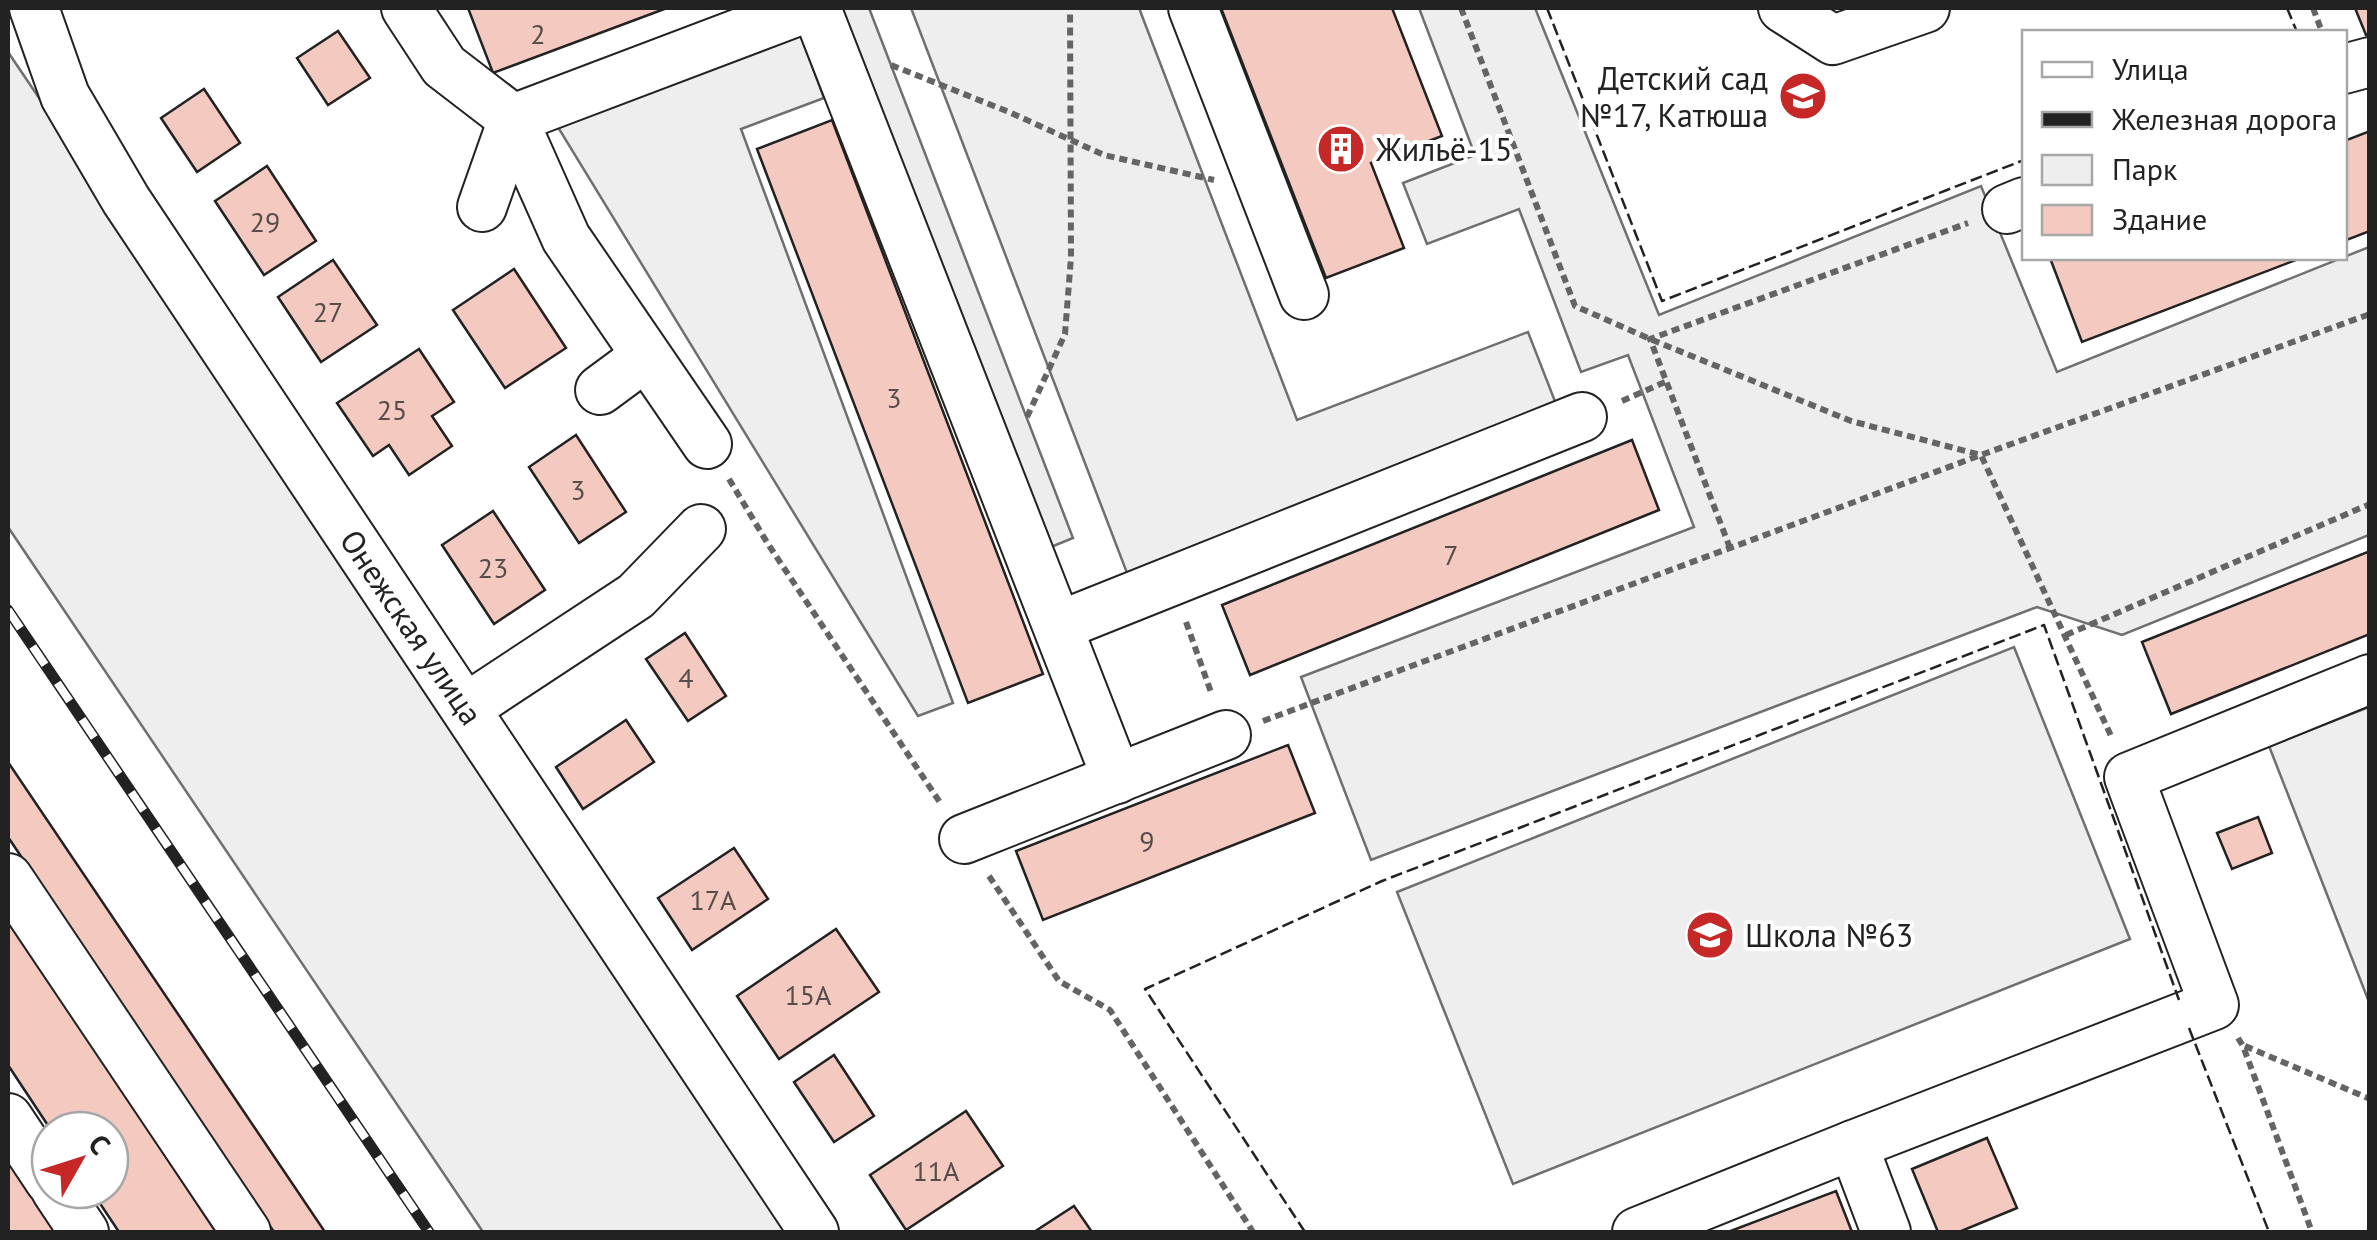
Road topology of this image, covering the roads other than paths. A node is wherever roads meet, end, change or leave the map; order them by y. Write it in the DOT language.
graph roads {
  1 [pos="34,8"];
  2 [pos="406,8"];
  3 [pos="806,8"];
  4 [pos="816,8"];
  5 [pos="1194,8"];
  6 [pos="1783,8"];
  7 [pos="1925,8"];
  8 [pos="513,120"];
  9 [pos="482,207"];
  10 [pos="1304,296"];
  11 [pos="646,356"];
  12 [pos="600,390"];
  13 [pos="1582,418"];
  14 [pos="707,444"];
  15 [pos="701,529"];
  16 [pos="1058,626"];
  17 [pos="2370,679"];
  18 [pos="466,708"];
  19 [pos="1226,735"];
  20 [pos="1117,778"];
  21 [pos="964,839"];
  22 [pos="8,878"];
  23 [pos="8,1118"];
  24 [pos="1853,1146"];
  25 [pos="30,1151"];
  26 [pos="69,1210"];
  27 [pos="84,1232"];
  28 [pos="246,1232"];
  29 [pos="814,1232"];
  30 [pos="1637,1232"];
  31 [pos="1886,1232"];
  1 -- 18 [label="street, Онежская улица"];
  2 -- 8 [label="street"];
  3 -- 8 [label="street"];
  4 -- 16 [label="street"];
  5 -- 10 [label="street"];
  6 -- 7 [label="street"];
  8 -- 9 [label="street"];
  8 -- 11 [label="street"];
  11 -- 12 [label="street"];
  11 -- 14 [label="street"];
  13 -- 16 [label="street"];
  15 -- 18 [label="street"];
  16 -- 20 [label="street"];
  17 -- 24 [label="street"];
  18 -- 29 [label="street, Онежская улица"];
  19 -- 20 [label="street"];
  20 -- 21 [label="street"];
  22 -- 28 [label="street"];
  23 -- 25 [label="street"];
  24 -- 30 [label="street"];
  24 -- 31 [label="street"];
  26 -- 27 [label="street"];
}
